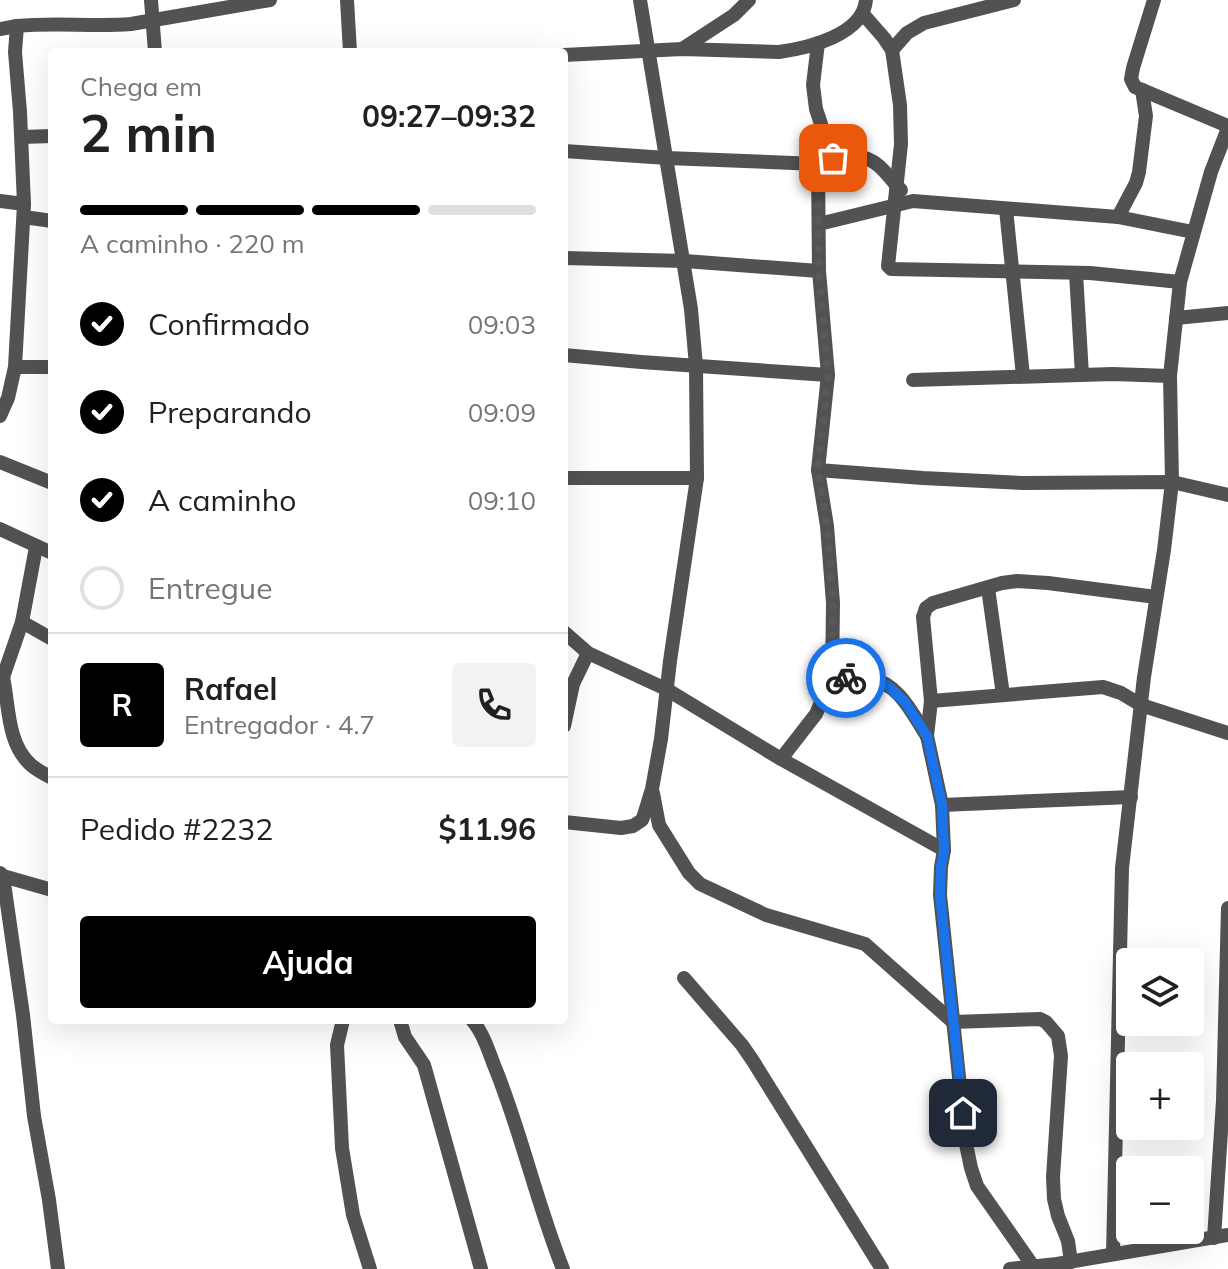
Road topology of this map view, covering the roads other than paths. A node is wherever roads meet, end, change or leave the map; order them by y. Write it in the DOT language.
graph roads {
  1 [pos="151,0"];
  2 [pos="270,0"];
  3 [pos="347,0"];
  4 [pos="640,0"];
  5 [pos="749,0"];
  6 [pos="1014,0"];
  7 [pos="1154,0"];
  8 [pos="865,7"];
  9 [pos="153,20"];
  10 [pos="17,26"];
  11 [pos="0,29"];
  12 [pos="818,43"];
  13 [pos="888,44"];
  14 [pos="155,48"];
  15 [pos="350,48"];
  16 [pos="682,49"];
  17 [pos="649,50"];
  18 [pos="568,55"];
  19 [pos="1142,90"];
  20 [pos="1228,127"];
  21 [pos="48,136"];
  22 [pos="22,137"];
  23 [pos="568,151"];
  24 [pos="667,158"];
  25 [pos="818,164"];
  26 [pos="897,186"];
  27 [pos="0,201"];
  28 [pos="913,201"];
  29 [pos="895,204"];
  30 [pos="1006,209"];
  31 [pos="24,211"];
  32 [pos="1118,217"];
  33 [pos="48,220"];
  34 [pos="819,224"];
  35 [pos="1193,232"];
  36 [pos="568,258"];
  37 [pos="685,261"];
  38 [pos="819,271"];
  39 [pos="1013,273"];
  40 [pos="1076,273"];
  41 [pos="1180,282"];
  42 [pos="1228,313"];
  43 [pos="1176,318"];
  44 [pos="0,321"];
  45 [pos="16,323"];
  46 [pos="568,355"];
  47 [pos="696,366"];
  48 [pos="15,367"];
  49 [pos="48,367"];
  50 [pos="828,375"];
  51 [pos="1082,375"];
  52 [pos="1023,376"];
  53 [pos="1170,376"];
  54 [pos="913,380"];
  55 [pos="0,416"];
  56 [pos="0,462"];
  57 [pos="818,470"];
  58 [pos="568,478"];
  59 [pos="697,478"];
  60 [pos="48,481"];
  61 [pos="1172,482"];
  62 [pos="1228,495"];
  63 [pos="0,529"];
  64 [pos="36,547"];
  65 [pos="48,552"];
  66 [pos="988,588"];
  67 [pos="1156,597"];
  68 [pos="20,628"];
  69 [pos="568,636"];
  70 [pos="48,638"];
  71 [pos="0,640"];
  72 [pos="588,653"];
  73 [pos="5,656"];
  74 [pos="832,677"];
  75 [pos="2,681"];
  76 [pos="569,689"];
  77 [pos="666,689"];
  78 [pos="1003,695"];
  79 [pos="931,701"];
  80 [pos="1141,705"];
  81 [pos="1228,733"];
  82 [pos="927,736"];
  83 [pos="7,737"];
  84 [pos="781,759"];
  85 [pos="48,776"];
  86 [pos="652,789"];
  87 [pos="1131,797"];
  88 [pos="942,805"];
  89 [pos="568,823"];
  90 [pos="944,850"];
  91 [pos="2,875"];
  92 [pos="48,889"];
  93 [pos="1228,908"];
  94 [pos="684,978"];
  95 [pos="953,1022"];
  96 [pos="342,1024"];
  97 [pos="401,1024"];
  98 [pos="475,1024"];
  99 [pos="1221,1237"];
  100 [pos="1113,1254"];
  101 [pos="1062,1265"];
  102 [pos="1033,1266"];
  103 [pos="58,1269"];
  104 [pos="370,1269"];
  105 [pos="481,1269"];
  106 [pos="563,1269"];
  107 [pos="882,1269"];
  108 [pos="1010,1269"];
  1 -- 9 [label="street"];
  2 -- 9 [label="street"];
  3 -- 15 [label="street"];
  4 -- 17 [label="street"];
  5 -- 16 [label="street"];
  6 -- 13 [label="street"];
  7 -- 19 [label="street"];
  8 -- 12 [label="street"];
  8 -- 13 [label="street"];
  9 -- 10 [label="street"];
  9 -- 14 [label="street"];
  10 -- 11 [label="street"];
  10 -- 22 [label="street"];
  12 -- 16 [label="street"];
  12 -- 25 [label="street"];
  13 -- 26 [label="street"];
  16 -- 17 [label="street"];
  17 -- 18 [label="street"];
  17 -- 24 [label="street"];
  19 -- 20 [label="street"];
  19 -- 32 [label="street"];
  20 -- 35 [label="street"];
  21 -- 22 [label="street"];
  22 -- 31 [label="street"];
  23 -- 24 [label="street"];
  24 -- 25 [label="street"];
  24 -- 37 [label="street"];
  25 -- 26 [label="street"];
  25 -- 34 [label="street"];
  26 -- 28 [label="street"];
  26 -- 29 [label="street"];
  27 -- 31 [label="street"];
  28 -- 29 [label="street"];
  28 -- 30 [label="street"];
  29 -- 34 [label="street"];
  29 -- 39 [label="street"];
  30 -- 32 [label="street"];
  30 -- 39 [label="street"];
  31 -- 33 [label="street"];
  31 -- 45 [label="street"];
  32 -- 35 [label="street"];
  34 -- 38 [label="street"];
  35 -- 41 [label="street"];
  36 -- 37 [label="street"];
  37 -- 38 [label="street"];
  37 -- 47 [label="street"];
  38 -- 50 [label="street"];
  39 -- 40 [label="street"];
  39 -- 52 [label="street"];
  40 -- 41 [label="street"];
  40 -- 51 [label="street"];
  41 -- 43 [label="street"];
  42 -- 43 [label="street"];
  43 -- 53 [label="street"];
  44 -- 45 [label="street"];
  45 -- 48 [label="street"];
  46 -- 47 [label="street"];
  47 -- 50 [label="street"];
  47 -- 59 [label="street"];
  48 -- 49 [label="street"];
  48 -- 55 [label="street"];
  50 -- 57 [label="street"];
  51 -- 52 [label="street"];
  51 -- 53 [label="street"];
  52 -- 54 [label="street"];
  53 -- 61 [label="street"];
  56 -- 60 [label="street"];
  57 -- 61 [label="street"];
  57 -- 74 [label="street"];
  58 -- 59 [label="street"];
  59 -- 77 [label="street"];
  61 -- 62 [label="street"];
  61 -- 67 [label="street"];
  63 -- 64 [label="street"];
  64 -- 65 [label="street"];
  64 -- 68 [label="street"];
  66 -- 67 [label="street"];
  66 -- 78 [label="street"];
  66 -- 79 [label="street"];
  67 -- 80 [label="street"];
  68 -- 70 [label="street"];
  68 -- 71 [label="street"];
  68 -- 73 [label="street"];
  69 -- 72 [label="street"];
  72 -- 76 [label="street"];
  72 -- 77 [label="street"];
  73 -- 75 [label="street"];
  74 -- 82 [label="street"];
  74 -- 84 [label="street"];
  75 -- 83 [label="street"];
  77 -- 84 [label="street"];
  77 -- 86 [label="street"];
  78 -- 79 [label="street"];
  78 -- 80 [label="street"];
  79 -- 82 [label="street"];
  80 -- 81 [label="street"];
  80 -- 87 [label="street"];
  82 -- 88 [label="street"];
  83 -- 85 [label="street"];
  84 -- 90 [label="street"];
  86 -- 89 [label="street"];
  86 -- 95 [label="street"];
  87 -- 88 [label="street"];
  87 -- 100 [label="street"];
  88 -- 90 [label="street"];
  90 -- 95 [label="street"];
  91 -- 92 [label="street"];
  91 -- 103 [label="street"];
  93 -- 99 [label="street"];
  94 -- 107 [label="street"];
  95 -- 101 [label="street"];
  95 -- 102 [label="street"];
  96 -- 104 [label="street"];
  97 -- 105 [label="street"];
  98 -- 106 [label="street"];
  99 -- 100 [label="street"];
  100 -- 101 [label="street"];
  101 -- 102 [label="street"];
  102 -- 108 [label="street"];
}
